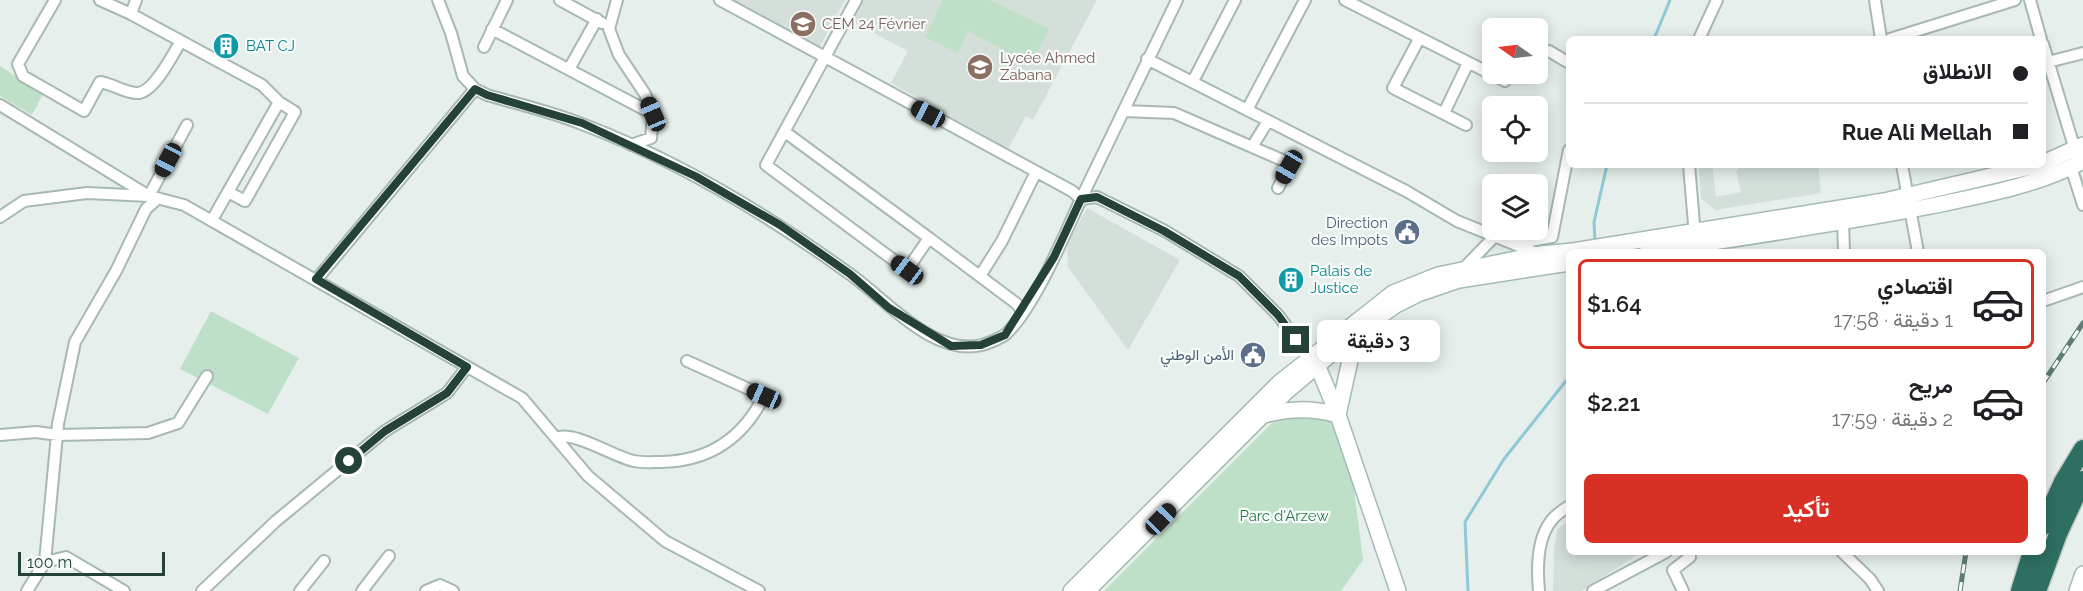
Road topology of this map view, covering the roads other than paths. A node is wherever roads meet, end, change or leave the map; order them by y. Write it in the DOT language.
graph roads {
  1 [pos="55,0"];
  2 [pos="100,0"];
  3 [pos="136,0"];
  4 [pos="438,0"];
  5 [pos="507,0"];
  6 [pos="560,0"];
  7 [pos="617,0"];
  8 [pos="720,0"];
  9 [pos="856,0"];
  10 [pos="1176,0"];
  11 [pos="1235,0"];
  12 [pos="1305,0"];
  13 [pos="1345,0"];
  14 [pos="1717,0"];
  15 [pos="1875,0"];
  16 [pos="2015,0"];
  17 [pos="2030,0"];
  18 [pos="131,14"];
  19 [pos="597,19"];
  20 [pos="492,29"];
  21 [pos="609,29"];
  22 [pos="1700,36"];
  23 [pos="1881,36"];
  24 [pos="1900,36"];
  25 [pos="2040,36"];
  26 [pos="1419,39"];
  27 [pos="181,40"];
  28 [pos="484,48"];
  29 [pos="1549,51"];
  30 [pos="2083,53"];
  31 [pos="2046,55"];
  32 [pos="825,59"];
  33 [pos="1147,59"];
  34 [pos="1566,61"];
  35 [pos="2048,62"];
  36 [pos="1468,63"];
  37 [pos="569,69"];
  38 [pos="1482,70"];
  39 [pos="1193,81"];
  40 [pos="475,89"];
  41 [pos="279,102"];
  42 [pos="0,105"];
  43 [pos="1247,110"];
  44 [pos="1124,111"];
  45 [pos="1444,113"];
  46 [pos="653,114"];
  47 [pos="1268,121"];
  48 [pos="187,125"];
  49 [pos="1466,125"];
  50 [pos="785,132"];
  51 [pos="631,146"];
  52 [pos="1252,147"];
  53 [pos="2078,156"];
  54 [pos="2046,162"];
  55 [pos="1566,165"];
  56 [pos="1689,168"];
  57 [pos="1903,168"];
  58 [pos="2027,168"];
  59 [pos="1035,174"];
  60 [pos="1278,188"];
  61 [pos="228,192"];
  62 [pos="154,197"];
  63 [pos="1081,199"];
  64 [pos="1909,203"];
  65 [pos="2083,205"];
  66 [pos="0,217"];
  67 [pos="212,220"];
  68 [pos="1843,221"];
  69 [pos="1482,232"];
  70 [pos="928,238"];
  71 [pos="1491,240"];
  72 [pos="1503,240"];
  73 [pos="1696,242"];
  74 [pos="1514,244"];
  75 [pos="1596,249"];
  76 [pos="1662,249"];
  77 [pos="1844,249"];
  78 [pos="1917,249"];
  79 [pos="1539,254"];
  80 [pos="1566,257"];
  81 [pos="1566,258"];
  82 [pos="1463,270"];
  83 [pos="980,276"];
  84 [pos="316,279"];
  85 [pos="2083,287"];
  86 [pos="2046,300"];
  87 [pos="1022,311"];
  88 [pos="1356,333"];
  89 [pos="687,361"];
  90 [pos="1313,361"];
  91 [pos="467,367"];
  92 [pos="207,376"];
  93 [pos="1264,415"];
  94 [pos="1338,415"];
  95 [pos="0,435"];
  96 [pos="58,435"];
  97 [pos="556,438"];
  98 [pos="2083,449"];
  99 [pos="2083,480"];
  100 [pos="1566,508"];
  101 [pos="2046,519"];
  102 [pos="1660,555"];
  103 [pos="1690,555"];
  104 [pos="1845,555"];
  105 [pos="2031,555"];
  106 [pos="389,556"];
  107 [pos="324,561"];
  108 [pos="45,562"];
  109 [pos="2083,574"];
  110 [pos="27,591"];
  111 [pos="123,591"];
  112 [pos="202,591"];
  113 [pos="300,591"];
  114 [pos="362,591"];
  115 [pos="426,591"];
  116 [pos="453,591"];
  117 [pos="759,591"];
  118 [pos="1071,591"];
  119 [pos="1087,591"];
  120 [pos="1398,591"];
  121 [pos="1539,591"];
  122 [pos="1593,591"];
  123 [pos="1683,591"];
  124 [pos="1878,591"];
  125 [pos="2020,591"];
  126 [pos="2037,591"];
  127 [pos="2077,591"];
  1 -- 27 [label="street"];
  2 -- 18 [label="street"];
  3 -- 18 [label="street"];
  4 -- 40 [label="street"];
  5 -- 20 [label="street"];
  6 -- 19 [label="street"];
  7 -- 21 [label="street"];
  8 -- 32 [label="street"];
  9 -- 32 [label="street"];
  10 -- 33 [label="street"];
  11 -- 39 [label="street"];
  12 -- 43 [label="street"];
  13 -- 26 [label="street"];
  14 -- 22 [label="street"];
  15 -- 23 [label="street"];
  16 -- 24 [label="street"];
  17 -- 25 [label="street"];
  18 -- 27 [label="street"];
  19 -- 21 [label="street"];
  19 -- 37 [label="street"];
  20 -- 28 [label="street"];
  20 -- 37 [label="street"];
  21 -- 46 [label="street"];
  26 -- 36 [label="street"];
  26 -- 45 [label="street"];
  27 -- 41 [label="street"];
  29 -- 34 [label="street"];
  30 -- 35 [label="street"];
  31 -- 35 [label="street"];
  32 -- 50 [label="street"];
  32 -- 59 [label="street"];
  33 -- 39 [label="street"];
  33 -- 44 [label="street"];
  35 -- 53 [label="street"];
  36 -- 38 [label="street"];
  36 -- 45 [label="street"];
  37 -- 46 [label="street"];
  39 -- 43 [label="street"];
  40 -- 51 [label="street"];
  40 -- 84 [label="street"];
  41 -- 61 [label="street"];
  41 -- 61 [label="street"];
  42 -- 62 [label="street"];
  43 -- 47 [label="street"];
  44 -- 52 [label="street"];
  44 -- 63 [label="street"];
  45 -- 49 [label="street"];
  46 -- 51 [label="street"];
  47 -- 52 [label="street"];
  47 -- 69 [label="street"];
  48 -- 62 [label="street"];
  50 -- 70 [label="street"];
  50 -- 70 [label="street"];
  51 -- 87 [label="street"];
  52 -- 60 [label="street"];
  53 -- 54 [label="main road"];
  53 -- 64 [label="main road"];
  53 -- 65 [label="street"];
  55 -- 74 [label="street"];
  56 -- 73 [label="street"];
  57 -- 64 [label="street"];
  58 -- 64 [label="main road"];
  59 -- 63 [label="street"];
  59 -- 83 [label="street"];
  61 -- 67 [label="street"];
  62 -- 66 [label="street"];
  62 -- 67 [label="street"];
  62 -- 96 [label="street"];
  63 -- 87 [label="street"];
  63 -- 90 [label="street"];
  64 -- 68 [label="main road"];
  64 -- 73 [label="main road"];
  64 -- 78 [label="street"];
  67 -- 84 [label="street"];
  68 -- 73 [label="main road"];
  68 -- 77 [label="street"];
  70 -- 83 [label="street"];
  71 -- 82 [label="street"];
  72 -- 74 [label="street"];
  73 -- 75 [label="main road"];
  73 -- 76 [label="main road"];
  74 -- 79 [label="street"];
  79 -- 80 [label="main road"];
  79 -- 82 [label="main road"];
  81 -- 88 [label="main road"];
  82 -- 90 [label="main road"];
  83 -- 87 [label="street"];
  84 -- 91 [label="street"];
  85 -- 86 [label="street"];
  88 -- 90 [label="main road"];
  88 -- 94 [label="main road"];
  89 -- 97 [label="street"];
  90 -- 93 [label="main road"];
  90 -- 94 [label="main road"];
  90 -- 118 [label="main road"];
  91 -- 97 [label="street"];
  91 -- 112 [label="street"];
  92 -- 96 [label="street"];
  93 -- 94 [label="main road"];
  93 -- 119 [label="main road"];
  94 -- 120 [label="main road"];
  95 -- 96 [label="street"];
  96 -- 108 [label="street"];
  97 -- 117 [label="street"];
  98 -- 101 [label="highway"];
  99 -- 126 [label="highway"];
  100 -- 121 [label="street"];
  102 -- 122 [label="street"];
  103 -- 123 [label="street"];
  104 -- 124 [label="street"];
  105 -- 125 [label="highway"];
  106 -- 114 [label="street"];
  107 -- 113 [label="street"];
  108 -- 110 [label="street"];
  108 -- 111 [label="street"];
  109 -- 127 [label="main road"];
  115 -- 116 [label="street"];
}
